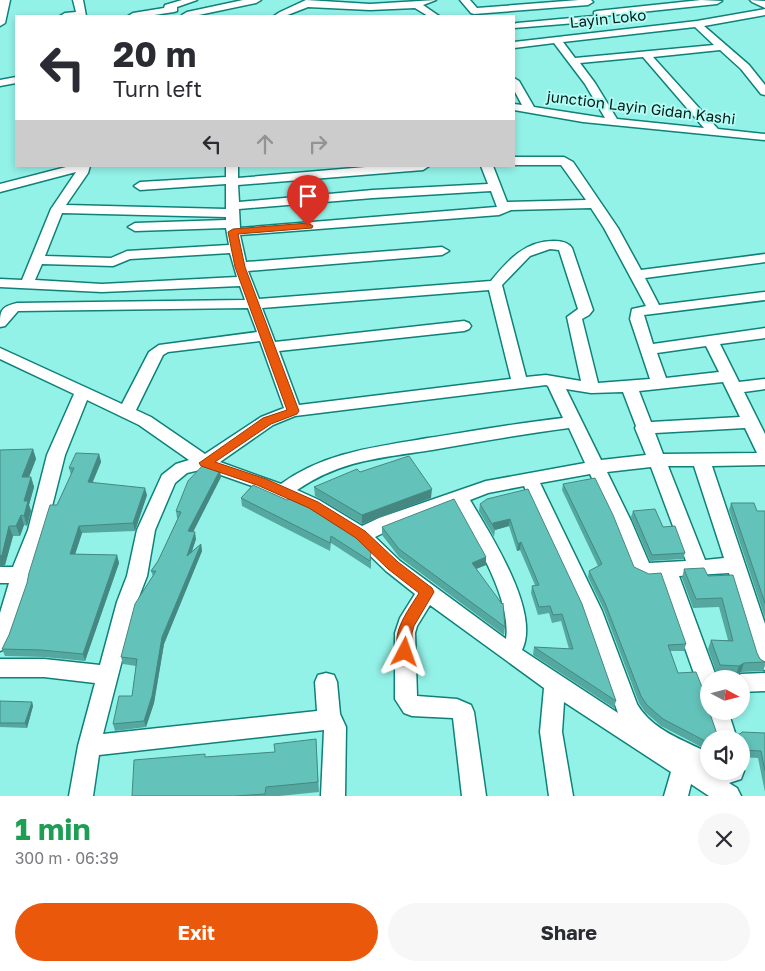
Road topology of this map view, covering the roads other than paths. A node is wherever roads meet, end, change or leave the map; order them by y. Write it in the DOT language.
graph roads {
  1 [pos="78,0"];
  2 [pos="154,0"];
  3 [pos="192,0"];
  4 [pos="256,0"];
  5 [pos="465,0"];
  6 [pos="755,0"];
  7 [pos="7,1"];
  8 [pos="423,1"];
  9 [pos="588,1"];
  10 [pos="717,1"];
  11 [pos="310,2"];
  12 [pos="765,5"];
  13 [pos="370,7"];
  14 [pos="171,8"];
  15 [pos="765,12"];
  16 [pos="81,15"];
  17 [pos="138,15"];
  18 [pos="187,15"];
  19 [pos="193,15"];
  20 [pos="281,15"];
  21 [pos="380,15"];
  22 [pos="433,15"];
  23 [pos="598,16"];
  24 [pos="0,23"];
  25 [pos="697,24"];
  26 [pos="517,26"];
  27 [pos="610,34"];
  28 [pos="556,40"];
  29 [pos="515,45"];
  30 [pos="722,46"];
  31 [pos="641,55"];
  32 [pos="573,61"];
  33 [pos="15,80"];
  34 [pos="0,83"];
  35 [pos="515,84"];
  36 [pos="765,92"];
  37 [pos="515,107"];
  38 [pos="530,110"];
  39 [pos="613,122"];
  40 [pos="715,133"];
  41 [pos="765,137"];
  42 [pos="515,160"];
  43 [pos="81,167"];
  44 [pos="84,167"];
  45 [pos="404,167"];
  46 [pos="487,167"];
  47 [pos="232,176"];
  48 [pos="140,186"];
  49 [pos="495,187"];
  50 [pos="0,188"];
  51 [pos="595,204"];
  52 [pos="508,206"];
  53 [pos="57,209"];
  54 [pos="233,218"];
  55 [pos="135,227"];
  56 [pos="237,249"];
  57 [pos="442,251"];
  58 [pos="765,258"];
  59 [pos="37,260"];
  60 [pos="243,274"];
  61 [pos="636,274"];
  62 [pos="0,282"];
  63 [pos="27,284"];
  64 [pos="495,285"];
  65 [pos="765,296"];
  66 [pos="254,304"];
  67 [pos="654,310"];
  68 [pos="0,324"];
  69 [pos="464,326"];
  70 [pos="765,333"];
  71 [pos="712,340"];
  72 [pos="268,342"];
  73 [pos="648,349"];
  74 [pos="0,353"];
  75 [pos="554,381"];
  76 [pos="732,382"];
  77 [pos="520,383"];
  78 [pos="660,384"];
  79 [pos="765,384"];
  80 [pos="629,387"];
  81 [pos="591,388"];
  82 [pos="82,393"];
  83 [pos="293,411"];
  84 [pos="126,413"];
  85 [pos="574,422"];
  86 [pos="750,422"];
  87 [pos="643,428"];
  88 [pos="765,452"];
  89 [pos="701,459"];
  90 [pos="765,459"];
  91 [pos="656,460"];
  92 [pos="205,463"];
  93 [pos="595,467"];
  94 [pos="530,479"];
  95 [pos="282,492"];
  96 [pos="459,496"];
  97 [pos="361,535"];
  98 [pos="736,566"];
  99 [pos="698,567"];
  100 [pos="667,569"];
  101 [pos="0,575"];
  102 [pos="20,575"];
  103 [pos="427,592"];
  104 [pos="0,642"];
  105 [pos="509,652"];
  106 [pos="765,661"];
  107 [pos="0,668"];
  108 [pos="704,670"];
  109 [pos="107,675"];
  110 [pos="326,682"];
  111 [pos="765,682"];
  112 [pos="750,683"];
  113 [pos="555,684"];
  114 [pos="329,720"];
  115 [pos="88,746"];
  116 [pos="700,760"];
  117 [pos="684,767"];
  118 [pos="81,796"];
  119 [pos="333,796"];
  120 [pos="474,796"];
  121 [pos="561,796"];
  122 [pos="676,796"];
  123 [pos="729,796"];
  1 -- 16 [label="street"];
  2 -- 14 [label="street"];
  3 -- 14 [label="street"];
  4 -- 19 [label="street"];
  5 -- 9 [label="street"];
  6 -- 12 [label="street"];
  7 -- 24 [label="street"];
  8 -- 13 [label="street"];
  8 -- 22 [label="street"];
  9 -- 23 [label="street"];
  10 -- 23 [label="street"];
  11 -- 13 [label="street"];
  11 -- 20 [label="street"];
  13 -- 21 [label="street"];
  14 -- 17 [label="street"];
  14 -- 18 [label="street"];
  15 -- 25 [label="street, Layin Loko"];
  23 -- 26 [label="street"];
  23 -- 27 [label="street"];
  25 -- 27 [label="street, Layin Loko"];
  25 -- 30 [label="street"];
  27 -- 28 [label="street, Layin Loko"];
  27 -- 31 [label="street"];
  28 -- 29 [label="street, Layin Loko"];
  28 -- 32 [label="street"];
  30 -- 31 [label="street"];
  30 -- 36 [label="street"];
  31 -- 32 [label="street"];
  31 -- 40 [label="street"];
  32 -- 39 [label="street"];
  33 -- 34 [label="street"];
  35 -- 38 [label="street"];
  37 -- 38 [label="street, junction Layin Gidan Kashi"];
  38 -- 39 [label="street, junction Layin Gidan Kashi"];
  39 -- 40 [label="street, junction Layin Gidan Kashi"];
  40 -- 41 [label="street, junction Layin Gidan Kashi"];
  42 -- 51 [label="street"];
  43 -- 50 [label="street"];
  44 -- 53 [label="street"];
  45 -- 47 [label="street"];
  46 -- 49 [label="street"];
  47 -- 48 [label="street"];
  47 -- 54 [label="street"];
  49 -- 52 [label="street"];
  49 -- 54 [label="street"];
  51 -- 52 [label="street"];
  51 -- 61 [label="street"];
  52 -- 54 [label="street"];
  53 -- 54 [label="street"];
  53 -- 59 [label="street"];
  54 -- 55 [label="street"];
  54 -- 56 [label="street"];
  56 -- 59 [label="street"];
  56 -- 60 [label="street"];
  57 -- 60 [label="street"];
  58 -- 61 [label="street"];
  59 -- 63 [label="street"];
  60 -- 63 [label="street"];
  60 -- 66 [label="street"];
  61 -- 67 [label="street"];
  62 -- 63 [label="street"];
  64 -- 66 [label="street"];
  64 -- 77 [label="street"];
  64 -- 81 [label="street"];
  65 -- 67 [label="street"];
  66 -- 68 [label="street"];
  66 -- 72 [label="street"];
  67 -- 73 [label="street"];
  69 -- 72 [label="street"];
  70 -- 71 [label="street"];
  71 -- 73 [label="street"];
  71 -- 76 [label="street"];
  72 -- 83 [label="street"];
  72 -- 84 [label="street"];
  73 -- 78 [label="street"];
  74 -- 82 [label="street"];
  75 -- 77 [label="street"];
  75 -- 81 [label="street"];
  75 -- 85 [label="street"];
  76 -- 78 [label="street"];
  76 -- 79 [label="street"];
  76 -- 86 [label="street"];
  77 -- 83 [label="street"];
  78 -- 80 [label="street"];
  80 -- 81 [label="street"];
  80 -- 87 [label="street"];
  82 -- 84 [label="street"];
  82 -- 102 [label="street"];
  83 -- 92 [label="street"];
  84 -- 92 [label="street"];
  85 -- 93 [label="street"];
  85 -- 95 [label="street"];
  86 -- 87 [label="street"];
  86 -- 88 [label="street"];
  87 -- 91 [label="street"];
  89 -- 90 [label="street"];
  89 -- 91 [label="street"];
  89 -- 98 [label="street"];
  91 -- 93 [label="street"];
  91 -- 99 [label="street"];
  92 -- 95 [label="street"];
  92 -- 109 [label="street"];
  93 -- 94 [label="street"];
  93 -- 100 [label="street"];
  94 -- 96 [label="street"];
  94 -- 116 [label="street"];
  95 -- 97 [label="street"];
  96 -- 97 [label="street"];
  96 -- 105 [label="street"];
  97 -- 103 [label="street"];
  98 -- 99 [label="street"];
  98 -- 106 [label="street"];
  99 -- 100 [label="street"];
  100 -- 108 [label="street"];
  101 -- 102 [label="street"];
  102 -- 104 [label="street"];
  103 -- 105 [label="street"];
  103 -- 120 [label="street"];
  105 -- 113 [label="street"];
  107 -- 109 [label="street"];
  109 -- 115 [label="street"];
  110 -- 114 [label="street"];
  111 -- 112 [label="street"];
  113 -- 117 [label="street"];
  113 -- 121 [label="street"];
  114 -- 115 [label="street"];
  114 -- 119 [label="street"];
  115 -- 118 [label="street"];
  117 -- 122 [label="street"];
  117 -- 123 [label="street"];
}
